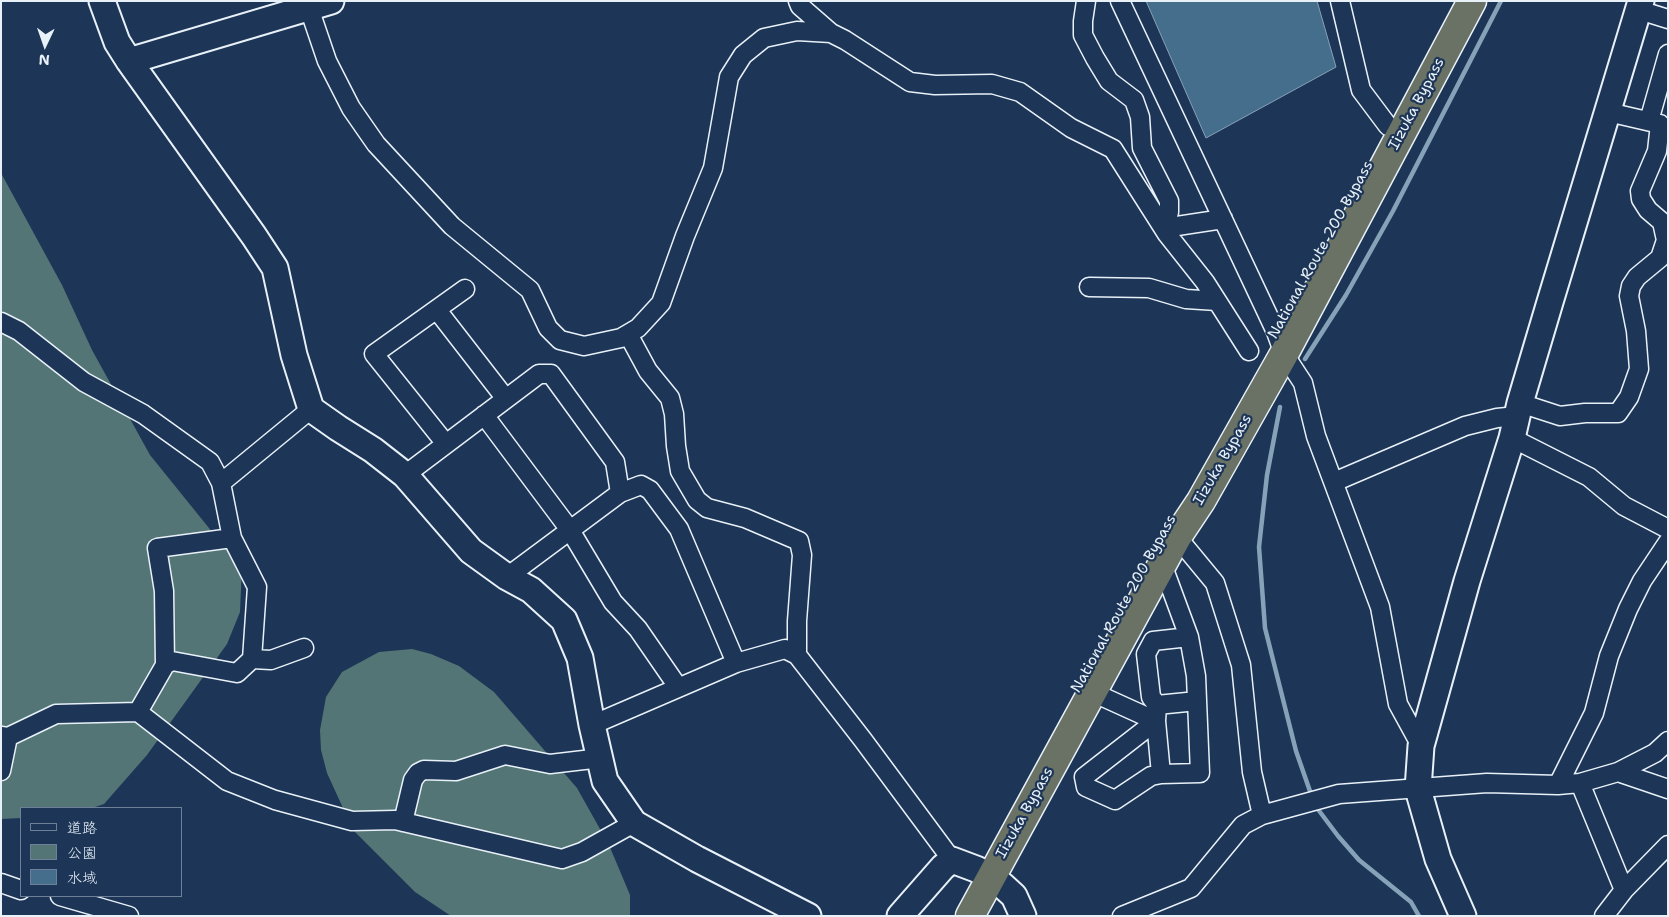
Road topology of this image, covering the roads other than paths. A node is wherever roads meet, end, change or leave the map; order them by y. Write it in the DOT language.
graph roads {
  1 [pos="102,1"];
  2 [pos="798,1"];
  3 [pos="1086,1"];
  4 [pos="1120,1"];
  5 [pos="1340,1"];
  6 [pos="1453,1"];
  7 [pos="1472,1"];
  8 [pos="320,5"];
  9 [pos="1640,6"];
  10 [pos="1668,19"];
  11 [pos="831,33"];
  12 [pos="1668,54"];
  13 [pos="129,61"];
  14 [pos="1608,112"];
  15 [pos="1659,124"];
  16 [pos="1388,126"];
  17 [pos="1223,219"];
  18 [pos="1164,228"];
  19 [pos="1089,286"];
  20 [pos="465,289"];
  21 [pos="1217,301"];
  22 [pos="437,310"];
  23 [pos="1,322"];
  24 [pos="628,334"];
  25 [pos="1280,343"];
  26 [pos="1249,351"];
  27 [pos="506,399"];
  28 [pos="311,409"];
  29 [pos="484,415"];
  30 [pos="1516,419"];
  31 [pos="446,444"];
  32 [pos="405,475"];
  33 [pos="1334,482"];
  34 [pos="221,483"];
  35 [pos="620,493"];
  36 [pos="1668,529"];
  37 [pos="570,530"];
  38 [pos="1177,537"];
  39 [pos="232,538"];
  40 [pos="1668,542"];
  41 [pos="1162,564"];
  42 [pos="507,577"];
  43 [pos="1189,636"];
  44 [pos="304,648"];
  45 [pos="797,655"];
  46 [pos="252,660"];
  47 [pos="736,663"];
  48 [pos="165,665"];
  49 [pos="678,687"];
  50 [pos="1092,692"];
  51 [pos="1197,701"];
  52 [pos="138,712"];
  53 [pos="1156,713"];
  54 [pos="592,725"];
  55 [pos="5,737"];
  56 [pos="1668,740"];
  57 [pos="1421,746"];
  58 [pos="601,758"];
  59 [pos="1,771"];
  60 [pos="1618,772"];
  61 [pos="1161,774"];
  62 [pos="1580,783"];
  63 [pos="1558,785"];
  64 [pos="1418,789"];
  65 [pos="1668,789"];
  66 [pos="1262,815"];
  67 [pos="403,822"];
  68 [pos="634,823"];
  69 [pos="1668,845"];
  70 [pos="973,868"];
  71 [pos="1,884"];
  72 [pos="20,890"];
  73 [pos="1624,890"];
  74 [pos="63,897"];
  75 [pos="129,916"];
  76 [pos="808,916"];
  77 [pos="900,916"];
  78 [pos="952,916"];
  79 [pos="970,916"];
  80 [pos="1024,916"];
  81 [pos="1122,916"];
  82 [pos="1462,916"];
  83 [pos="1604,916"];
  1 -- 13 [label="street"];
  2 -- 11 [label="street"];
  3 -- 18 [label="street"];
  4 -- 17 [label="street"];
  5 -- 16 [label="street"];
  6 -- 16 [label="highway, National Route 200 Bypass"];
  7 -- 25 [label="highway, Iizuka Bypass"];
  8 -- 13 [label="street"];
  8 -- 24 [label="street"];
  9 -- 10 [label="street"];
  9 -- 14 [label="street"];
  11 -- 18 [label="street"];
  11 -- 24 [label="street"];
  12 -- 15 [label="street"];
  13 -- 28 [label="street"];
  14 -- 15 [label="street"];
  14 -- 30 [label="street"];
  15 -- 30 [label="street"];
  16 -- 25 [label="highway, National Route 200 Bypass"];
  17 -- 18 [label="street"];
  17 -- 25 [label="street"];
  18 -- 21 [label="street"];
  19 -- 21 [label="street"];
  20 -- 22 [label="street"];
  21 -- 26 [label="street"];
  22 -- 27 [label="street"];
  22 -- 31 [label="street"];
  23 -- 34 [label="street"];
  24 -- 45 [label="street"];
  25 -- 33 [label="street"];
  25 -- 38 [label="highway, Iizuka Bypass"];
  25 -- 70 [label="highway, National Route 200 Bypass"];
  27 -- 29 [label="street"];
  27 -- 35 [label="street"];
  28 -- 32 [label="street"];
  28 -- 34 [label="street"];
  29 -- 31 [label="street"];
  29 -- 37 [label="street"];
  30 -- 33 [label="street"];
  30 -- 36 [label="street"];
  30 -- 57 [label="street"];
  31 -- 32 [label="street"];
  32 -- 42 [label="street"];
  33 -- 57 [label="street"];
  34 -- 39 [label="street"];
  35 -- 37 [label="street"];
  35 -- 47 [label="street"];
  37 -- 42 [label="street"];
  37 -- 49 [label="street"];
  38 -- 41 [label="highway, Iizuka Bypass"];
  38 -- 66 [label="street"];
  39 -- 46 [label="street"];
  39 -- 48 [label="street"];
  40 -- 63 [label="street"];
  41 -- 43 [label="street"];
  41 -- 50 [label="highway, Iizuka Bypass"];
  42 -- 54 [label="street"];
  43 -- 51 [label="street"];
  43 -- 53 [label="street"];
  44 -- 46 [label="street"];
  45 -- 47 [label="street"];
  45 -- 70 [label="street"];
  46 -- 48 [label="street"];
  47 -- 49 [label="street"];
  48 -- 52 [label="street"];
  49 -- 54 [label="street"];
  50 -- 53 [label="street"];
  50 -- 70 [label="highway, Iizuka Bypass"];
  51 -- 53 [label="street"];
  51 -- 61 [label="street"];
  52 -- 55 [label="street"];
  52 -- 67 [label="street"];
  53 -- 61 [label="street"];
  53 -- 61 [label="street"];
  54 -- 58 [label="street"];
  55 -- 59 [label="street"];
  56 -- 60 [label="street"];
  57 -- 64 [label="street"];
  58 -- 67 [label="street"];
  58 -- 68 [label="street"];
  60 -- 62 [label="street"];
  60 -- 65 [label="street"];
  62 -- 63 [label="street"];
  62 -- 73 [label="street"];
  63 -- 64 [label="street"];
  64 -- 66 [label="street"];
  64 -- 82 [label="street"];
  66 -- 81 [label="street"];
  67 -- 68 [label="street"];
  68 -- 76 [label="street"];
  69 -- 73 [label="street"];
  70 -- 77 [label="street"];
  70 -- 78 [label="highway, National Route 200 Bypass"];
  70 -- 79 [label="highway, Iizuka Bypass"];
  70 -- 80 [label="street"];
  71 -- 72 [label="street"];
  73 -- 83 [label="street"];
  74 -- 75 [label="street"];
}
